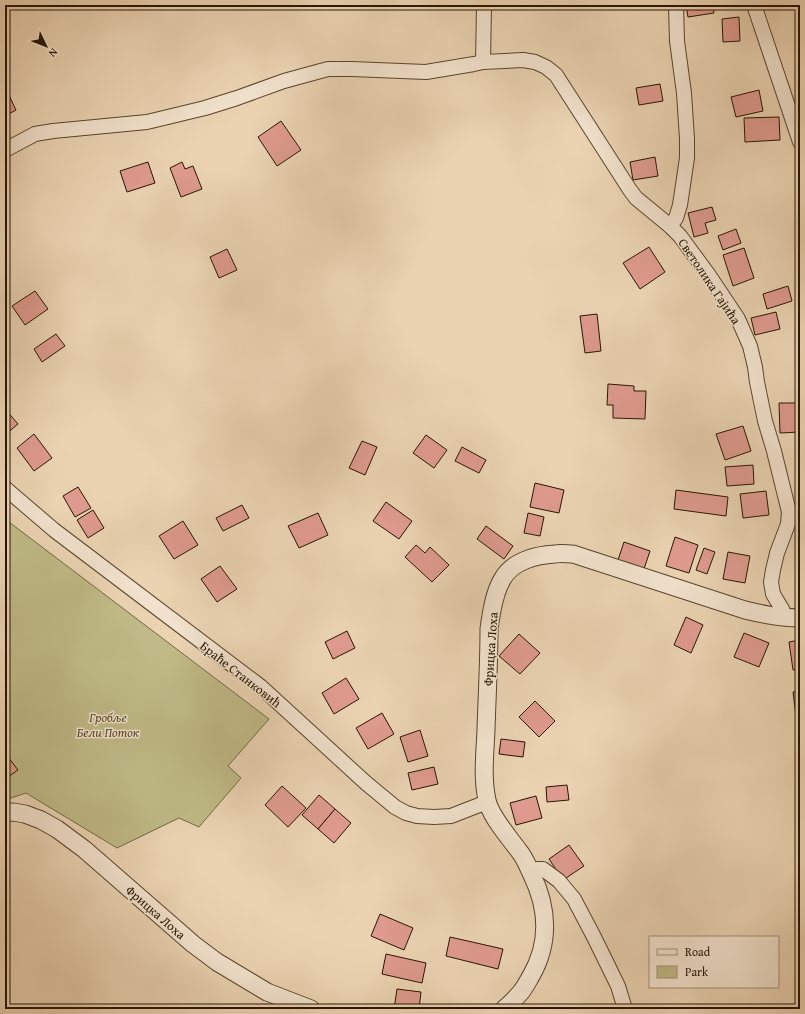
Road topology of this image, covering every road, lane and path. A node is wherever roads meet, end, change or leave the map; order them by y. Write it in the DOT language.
graph roads {
  1 [pos="484,5"];
  2 [pos="676,5"];
  3 [pos="754,5"];
  4 [pos="484,62"];
  5 [pos="800,142"];
  6 [pos="5,150"];
  7 [pos="670,226"];
  8 [pos="5,488"];
  9 [pos="792,618"];
  10 [pos="487,802"];
  11 [pos="5,813"];
  12 [pos="530,871"];
  13 [pos="311,1009"];
  14 [pos="504,1009"];
  15 [pos="625,1009"];
  1 -- 4 [label="street"];
  2 -- 7 [label="street"];
  3 -- 5 [label="street"];
  4 -- 6 [label="street, Светолика Гајића"];
  4 -- 7 [label="street, Светолика Гајића"];
  7 -- 9 [label="street, Светолика Гајића"];
  8 -- 10 [label="street, Браће Станковић"];
  9 -- 10 [label="street, Фрицка Лоха"];
  10 -- 12 [label="street, Фрицка Лоха"];
  11 -- 13 [label="street, Фрицка Лоха"];
  12 -- 14 [label="street, Фрицка Лоха"];
  12 -- 15 [label="street"];
}
